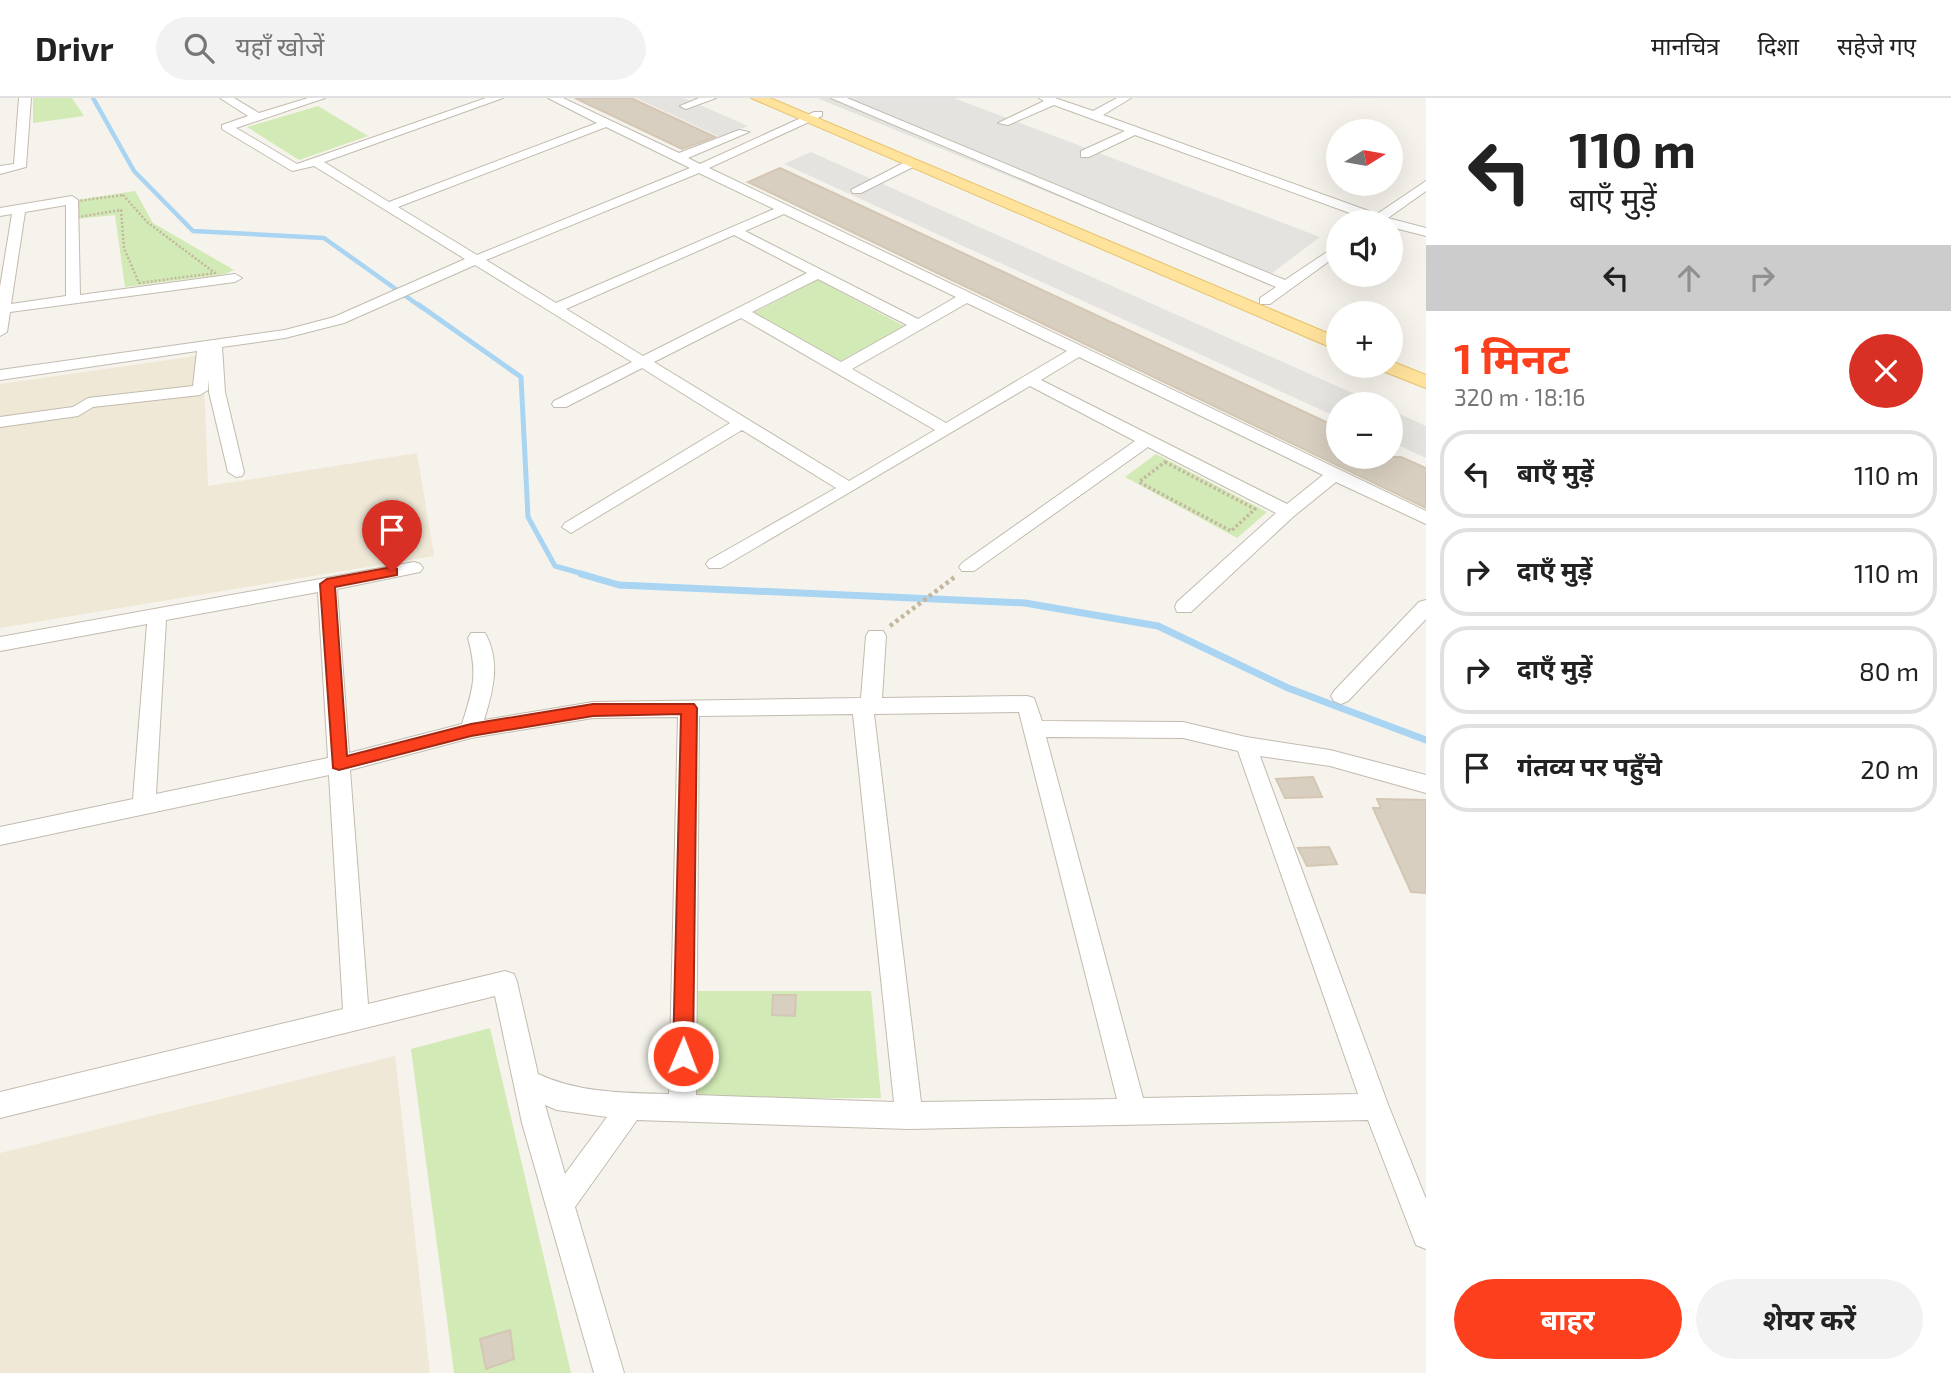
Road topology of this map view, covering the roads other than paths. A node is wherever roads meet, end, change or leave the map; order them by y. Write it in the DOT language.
graph roads {
  1 [pos="24,98"];
  2 [pos="226,98"];
  3 [pos="319,98"];
  4 [pos="497,98"];
  5 [pos="554,98"];
  6 [pos="710,98"];
  7 [pos="758,98"];
  8 [pos="779,98"];
  9 [pos="837,98"];
  10 [pos="1125,98"];
  11 [pos="478,100"];
  12 [pos="1049,100"];
  13 [pos="686,106"];
  14 [pos="1093,116"];
  15 [pos="257,117"];
  16 [pos="818,119"];
  17 [pos="1004,123"];
  18 [pos="607,124"];
  19 [pos="1134,131"];
  20 [pos="743,132"];
  21 [pos="1085,155"];
  22 [pos="678,158"];
  23 [pos="314,161"];
  24 [pos="911,163"];
  25 [pos="700,168"];
  26 [pos="0,170"];
  27 [pos="1426,185"];
  28 [pos="857,190"];
  29 [pos="387,207"];
  30 [pos="19,209"];
  31 [pos="784,209"];
  32 [pos="1349,210"];
  33 [pos="1396,210"];
  34 [pos="0,212"];
  35 [pos="1403,227"];
  36 [pos="734,230"];
  37 [pos="1426,232"];
  38 [pos="1326,257"];
  39 [pos="473,261"];
  40 [pos="818,274"];
  41 [pos="235,278"];
  42 [pos="1286,286"];
  43 [pos="967,297"];
  44 [pos="73,299"];
  45 [pos="1265,301"];
  46 [pos="4,309"];
  47 [pos="553,309"];
  48 [pos="742,312"];
  49 [pos="918,325"];
  50 [pos="1326,327"];
  51 [pos="0,332"];
  52 [pos="1326,339"];
  53 [pos="211,344"];
  54 [pos="1078,351"];
  55 [pos="1403,360"];
  56 [pos="641,363"];
  57 [pos="840,369"];
  58 [pos="1426,369"];
  59 [pos="1403,373"];
  60 [pos="0,374"];
  61 [pos="1029,380"];
  62 [pos="1426,382"];
  63 [pos="560,404"];
  64 [pos="0,422"];
  65 [pos="741,423"];
  66 [pos="947,430"];
  67 [pos="1147,440"];
  68 [pos="236,472"];
  69 [pos="1335,474"];
  70 [pos="849,488"];
  71 [pos="1288,512"];
  72 [pos="1426,518"];
  73 [pos="571,527"];
  74 [pos="715,564"];
  75 [pos="968,567"];
  76 [pos="414,568"];
  77 [pos="327,584"];
  78 [pos="1184,607"];
  79 [pos="1426,607"];
  80 [pos="157,615"];
  81 [pos="876,636"];
  82 [pos="478,638"];
  83 [pos="0,644"];
  84 [pos="1341,696"];
  85 [pos="867,707"];
  86 [pos="689,708"];
  87 [pos="1033,729"];
  88 [pos="471,730"];
  89 [pos="1246,746"];
  90 [pos="339,764"];
  91 [pos="1426,784"];
  92 [pos="144,805"];
  93 [pos="0,836"];
  94 [pos="356,1018"];
  95 [pos="527,1082"];
  96 [pos="0,1105"];
  97 [pos="631,1107"];
  98 [pos="1376,1107"];
  99 [pos="682,1110"];
  100 [pos="1134,1113"];
  101 [pos="909,1116"];
  102 [pos="560,1204"];
  103 [pos="1426,1236"];
  104 [pos="609,1373"];
  1 -- 26 [label="street"];
  2 -- 15 [label="street"];
  3 -- 15 [label="street"];
  4 -- 11 [label="street"];
  5 -- 18 [label="street"];
  6 -- 13 [label="street"];
  7 -- 16 [label="main road"];
  8 -- 16 [label="main road"];
  9 -- 42 [label="street"];
  10 -- 14 [label="street"];
  11 -- 23 [label="street"];
  12 -- 14 [label="street"];
  12 -- 17 [label="street"];
  14 -- 19 [label="street"];
  15 -- 23 [label="street"];
  16 -- 24 [label="main road"];
  16 -- 25 [label="street"];
  16 -- 45 [label="main road"];
  18 -- 22 [label="street"];
  18 -- 29 [label="street"];
  19 -- 21 [label="street"];
  19 -- 32 [label="street"];
  20 -- 22 [label="street"];
  22 -- 25 [label="street"];
  23 -- 29 [label="street"];
  24 -- 28 [label="street"];
  24 -- 52 [label="main road"];
  25 -- 31 [label="street"];
  25 -- 39 [label="street"];
  27 -- 33 [label="street"];
  29 -- 39 [label="street"];
  30 -- 34 [label="street"];
  30 -- 44 [label="street"];
  30 -- 46 [label="street"];
  31 -- 36 [label="street"];
  31 -- 43 [label="street"];
  35 -- 37 [label="street"];
  36 -- 40 [label="street"];
  36 -- 47 [label="street"];
  38 -- 42 [label="street"];
  39 -- 47 [label="street"];
  39 -- 53 [label="street"];
  40 -- 48 [label="street"];
  40 -- 49 [label="street"];
  41 -- 44 [label="street"];
  42 -- 45 [label="street"];
  43 -- 49 [label="street"];
  43 -- 54 [label="street"];
  44 -- 46 [label="street"];
  45 -- 50 [label="main road"];
  46 -- 51 [label="street"];
  47 -- 56 [label="street"];
  48 -- 56 [label="street"];
  48 -- 57 [label="street"];
  49 -- 57 [label="street"];
  53 -- 60 [label="street"];
  53 -- 64 [label="street"];
  53 -- 68 [label="street"];
  54 -- 61 [label="street"];
  54 -- 69 [label="street"];
  55 -- 58 [label="main road"];
  56 -- 63 [label="street"];
  56 -- 65 [label="street"];
  57 -- 66 [label="street"];
  59 -- 62 [label="main road"];
  61 -- 66 [label="street"];
  61 -- 67 [label="street"];
  65 -- 70 [label="street"];
  65 -- 73 [label="street"];
  66 -- 70 [label="street"];
  67 -- 71 [label="street"];
  67 -- 75 [label="street"];
  69 -- 71 [label="street"];
  69 -- 72 [label="street"];
  70 -- 74 [label="street"];
  71 -- 78 [label="street"];
  76 -- 77 [label="street"];
  77 -- 80 [label="street"];
  77 -- 90 [label="street"];
  79 -- 84 [label="street"];
  80 -- 83 [label="street"];
  80 -- 92 [label="street"];
  81 -- 85 [label="street"];
  82 -- 88 [label="street"];
  85 -- 86 [label="street"];
  85 -- 87 [label="street"];
  85 -- 101 [label="street"];
  86 -- 88 [label="street"];
  86 -- 99 [label="street"];
  87 -- 89 [label="street"];
  87 -- 100 [label="street"];
  88 -- 90 [label="street"];
  89 -- 91 [label="street"];
  89 -- 98 [label="street"];
  90 -- 92 [label="street"];
  90 -- 94 [label="street"];
  92 -- 93 [label="street"];
  94 -- 95 [label="street"];
  94 -- 96 [label="street"];
  95 -- 97 [label="street"];
  95 -- 102 [label="street"];
  97 -- 99 [label="street"];
  97 -- 102 [label="street"];
  98 -- 100 [label="street"];
  98 -- 103 [label="street"];
  99 -- 101 [label="street"];
  100 -- 101 [label="street"];
  102 -- 104 [label="street"];
}
